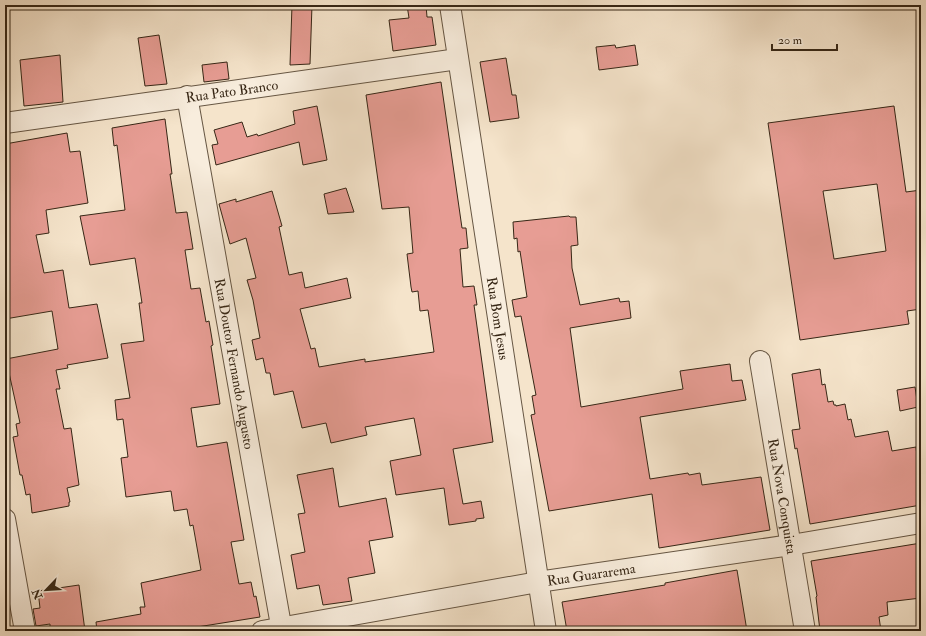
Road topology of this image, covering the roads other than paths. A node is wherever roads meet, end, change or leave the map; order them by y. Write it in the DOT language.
graph roads {
  1 [pos="450,5"];
  2 [pos="458,59"];
  3 [pos="187,96"];
  4 [pos="5,123"];
  5 [pos="760,362"];
  6 [pos="5,519"];
  7 [pos="921,523"];
  8 [pos="791,545"];
  9 [pos="538,582"];
  10 [pos="282,630"];
  11 [pos="25,631"];
  12 [pos="262,631"];
  13 [pos="546,631"];
  14 [pos="805,631"];
  1 -- 2 [label="street, Rua Bom Jesus"];
  2 -- 3 [label="street, Rua Pato Branco"];
  2 -- 9 [label="street, Rua Bom Jesus"];
  3 -- 4 [label="street, Rua Pato Branco"];
  3 -- 10 [label="street, Rua Doutor Fernando Augusto"];
  5 -- 8 [label="street, Rua Nova Conquista"];
  6 -- 11 [label="street"];
  7 -- 8 [label="street, Rua Guararema"];
  8 -- 9 [label="street, Rua Guararema"];
  8 -- 14 [label="street, Rua Nova Conquista"];
  9 -- 10 [label="street, Rua Guararema"];
  9 -- 13 [label="street, Rua Bom Jesus"];
  10 -- 12 [label="street, Rua Guararema"];
}
